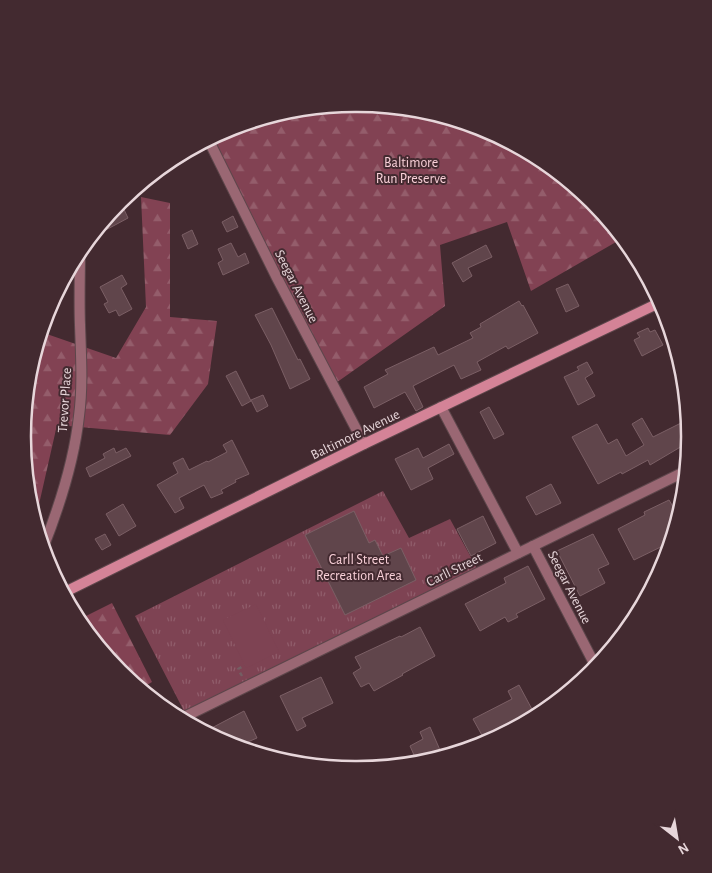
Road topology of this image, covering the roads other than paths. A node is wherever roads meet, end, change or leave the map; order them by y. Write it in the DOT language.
graph roads {
  1 [pos="211,145"];
  2 [pos="80,266"];
  3 [pos="653,306"];
  4 [pos="441,407"];
  5 [pos="364,444"];
  6 [pos="678,475"];
  7 [pos="47,537"];
  8 [pos="533,546"];
  9 [pos="518,553"];
  10 [pos="70,590"];
  11 [pos="592,659"];
  12 [pos="189,715"];
  1 -- 5 [label="street, Seegar Avenue"];
  2 -- 7 [label="street, Trevor Place"];
  3 -- 4 [label="street, Baltimore Avenue"];
  4 -- 5 [label="street, Baltimore Avenue"];
  4 -- 9 [label="street"];
  5 -- 10 [label="street, Baltimore Avenue"];
  6 -- 8 [label="street, Carll Street"];
  8 -- 9 [label="street, Carll Street"];
  8 -- 11 [label="street, Seegar Avenue"];
  9 -- 12 [label="street, Carll Street"];
}
